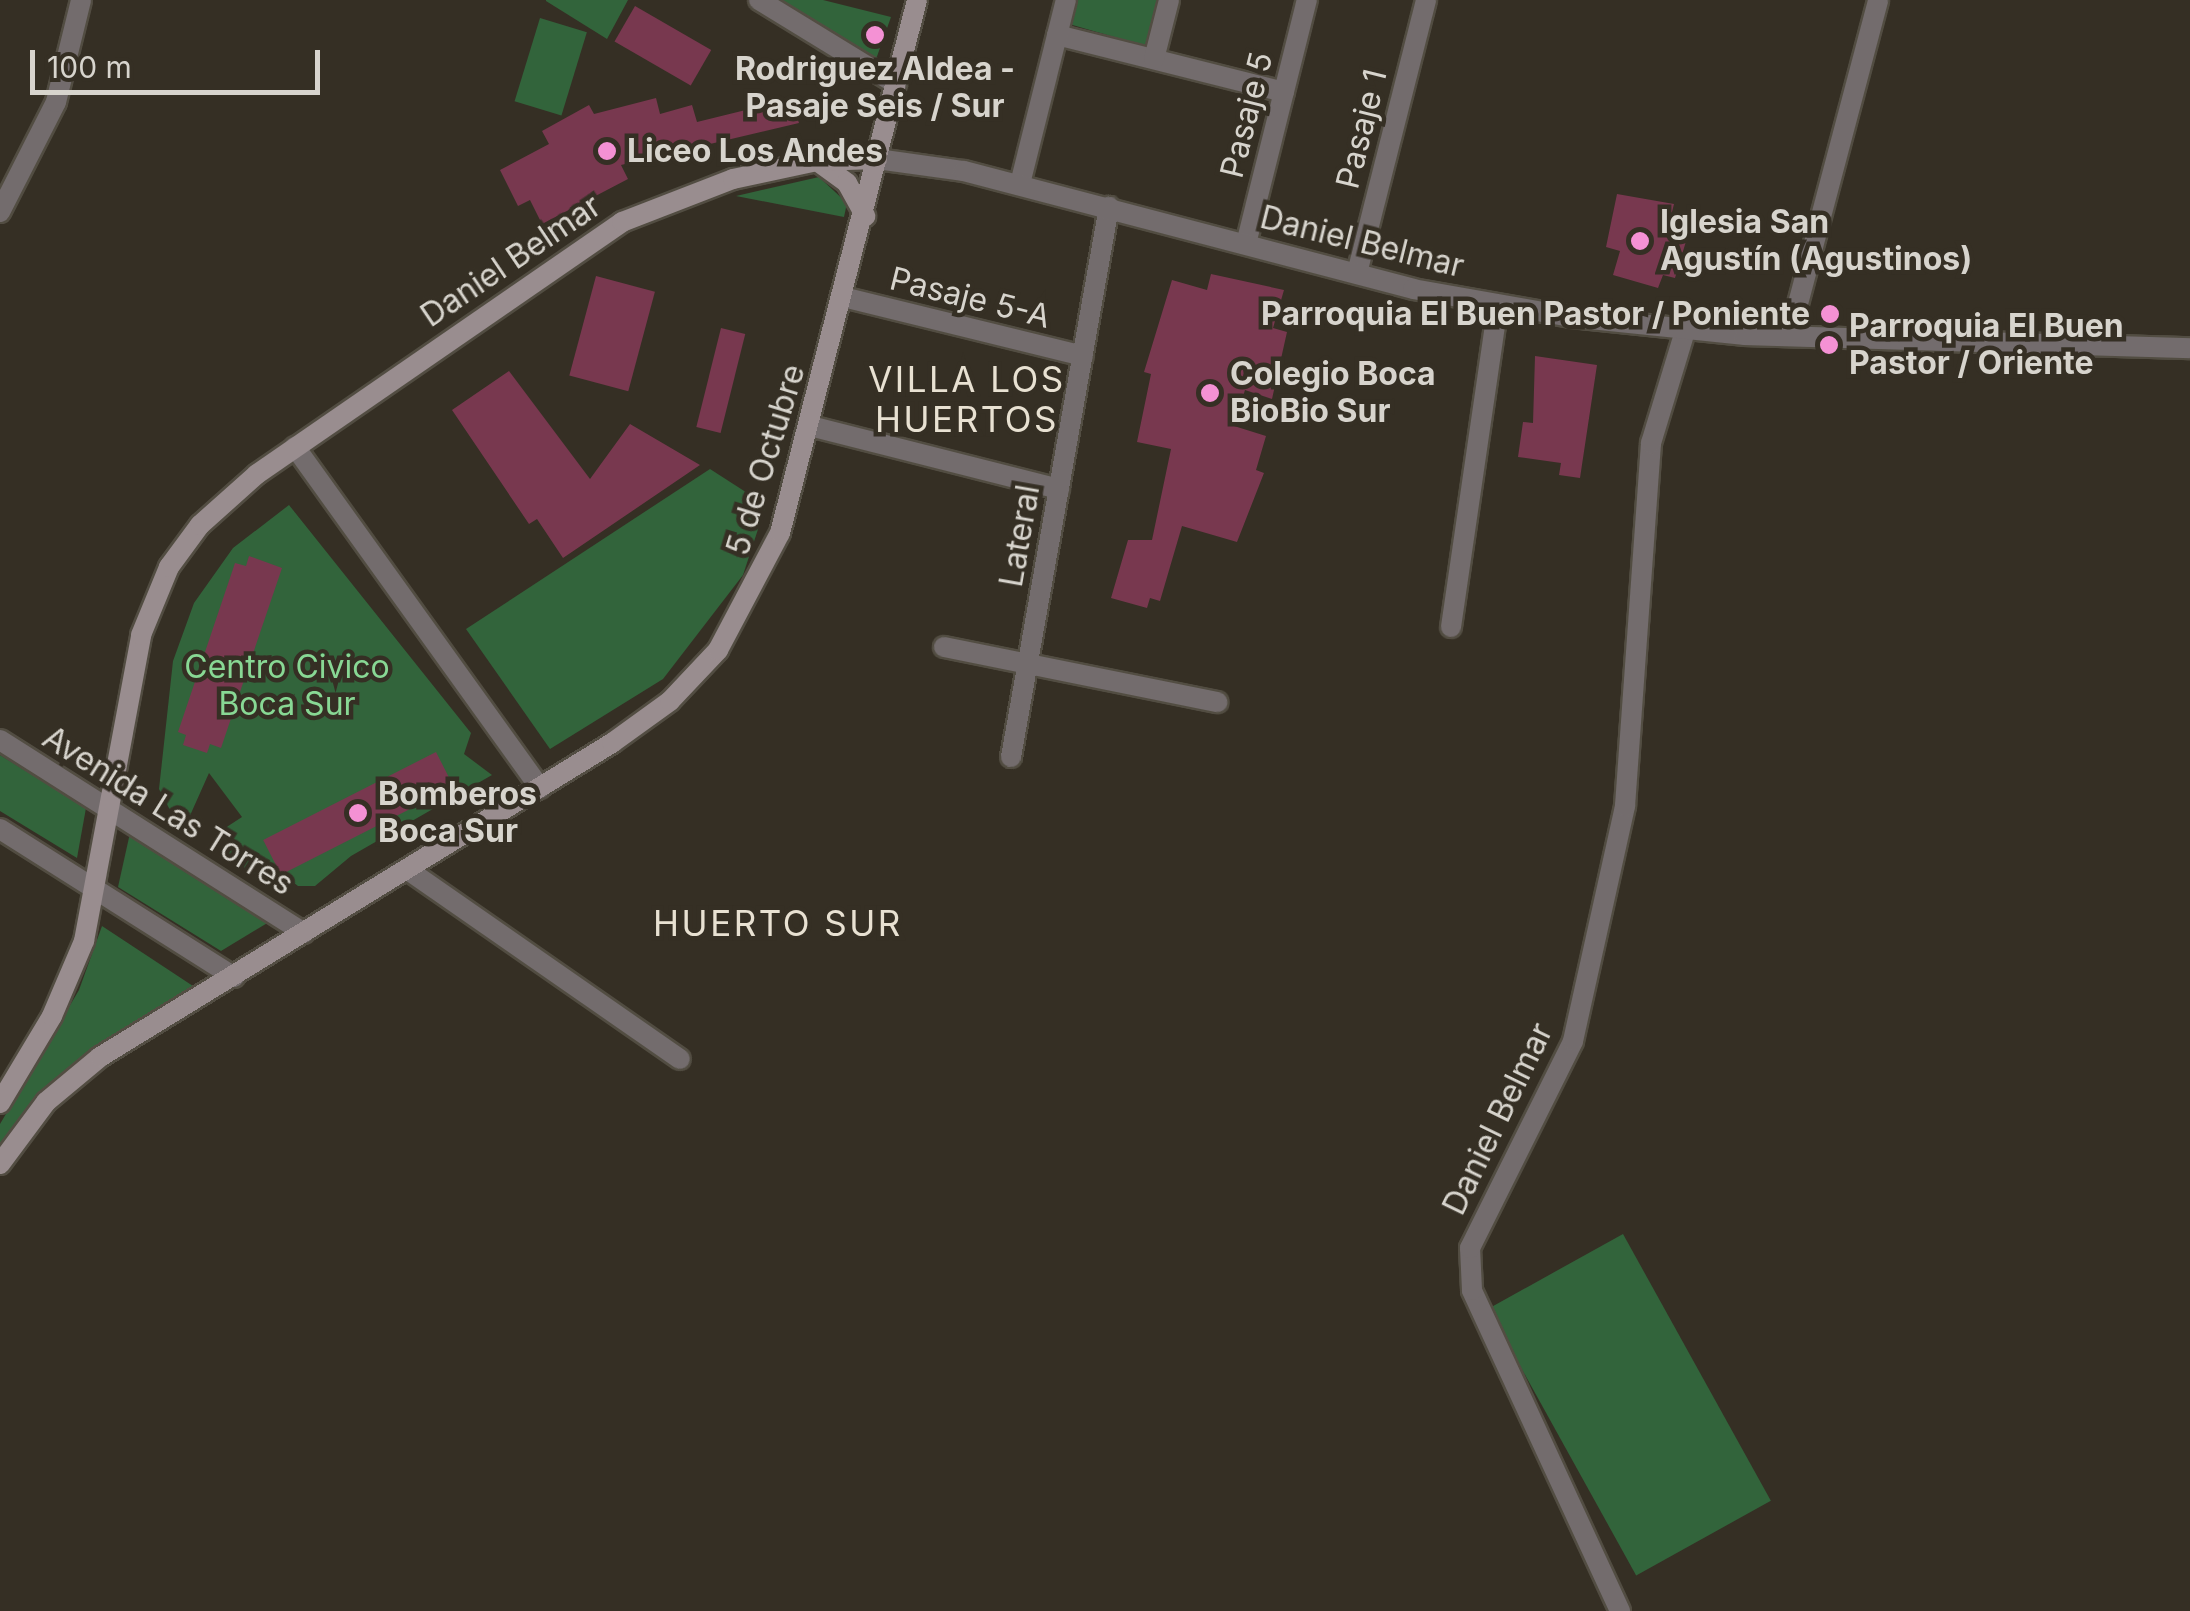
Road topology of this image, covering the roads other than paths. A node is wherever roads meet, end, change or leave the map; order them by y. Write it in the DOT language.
graph roads {
  1 [pos="81,0"];
  2 [pos="917,0"];
  3 [pos="1066,0"];
  4 [pos="1169,0"];
  5 [pos="1307,0"];
  6 [pos="1426,0"];
  7 [pos="1878,0"];
  8 [pos="763,1"];
  9 [pos="1057,35"];
  10 [pos="1154,59"];
  11 [pos="896,84"];
  12 [pos="1284,92"];
  13 [pos="878,159"];
  14 [pos="817,161"];
  15 [pos="1020,184"];
  16 [pos="1109,207"];
  17 [pos="0,212"];
  18 [pos="865,216"];
  19 [pos="1246,244"];
  20 [pos="1356,274"];
  21 [pos="844,298"];
  22 [pos="1498,306"];
  23 [pos="1685,331"];
  24 [pos="1790,334"];
  25 [pos="2190,348"];
  26 [pos="1083,356"];
  27 [pos="810,426"];
  28 [pos="295,448"];
  29 [pos="1059,489"];
  30 [pos="1452,627"];
  31 [pos="944,647"];
  32 [pos="1028,664"];
  33 [pos="1218,702"];
  34 [pos="0,740"];
  35 [pos="1011,757"];
  36 [pos="540,788"];
  37 [pos="110,810"];
  38 [pos="0,829"];
  39 [pos="408,870"];
  40 [pos="98,891"];
  41 [pos="304,933"];
  42 [pos="234,977"];
  43 [pos="680,1059"];
  44 [pos="0,1102"];
  45 [pos="0,1164"];
  46 [pos="1620,1611"];
  1 -- 17 [label="street"];
  2 -- 11 [label="main road, 5 de Octubre"];
  3 -- 9 [label="street"];
  4 -- 10 [label="street"];
  5 -- 12 [label="street, Pasaje 5"];
  6 -- 20 [label="street, Pasaje 1"];
  7 -- 24 [label="street"];
  8 -- 11 [label="street"];
  9 -- 10 [label="street"];
  9 -- 15 [label="street"];
  10 -- 12 [label="street"];
  11 -- 13 [label="main road, 5 de Octubre"];
  12 -- 19 [label="street, Pasaje 5"];
  13 -- 14 [label="main road, Daniel Belmar"];
  13 -- 15 [label="street, Daniel Belmar"];
  13 -- 18 [label="main road, 5 de Octubre"];
  14 -- 18 [label="main road"];
  14 -- 28 [label="main road, Daniel Belmar"];
  15 -- 16 [label="street, Daniel Belmar"];
  16 -- 19 [label="street, Daniel Belmar"];
  16 -- 26 [label="street, Lateral"];
  18 -- 21 [label="main road, 5 de Octubre"];
  19 -- 20 [label="street, Daniel Belmar"];
  20 -- 22 [label="street, Daniel Belmar"];
  21 -- 26 [label="street, Pasaje 5-A"];
  21 -- 27 [label="main road, 5 de Octubre"];
  22 -- 23 [label="street, Daniel Belmar"];
  22 -- 30 [label="street"];
  23 -- 24 [label="street, Daniel Belmar"];
  23 -- 46 [label="street, Daniel Belmar"];
  24 -- 25 [label="street, Daniel Belmar"];
  26 -- 29 [label="street, Lateral"];
  27 -- 29 [label="street"];
  27 -- 36 [label="main road, 5 de Octubre"];
  28 -- 36 [label="street"];
  28 -- 37 [label="main road, Daniel Belmar"];
  29 -- 32 [label="street, Lateral"];
  31 -- 32 [label="street"];
  32 -- 33 [label="street"];
  32 -- 35 [label="street, Lateral"];
  34 -- 37 [label="street, Avenida Las Torres"];
  36 -- 39 [label="main road, 5 de Octubre"];
  37 -- 40 [label="main road, Daniel Belmar"];
  37 -- 41 [label="street, Avenida Las Torres"];
  38 -- 40 [label="street"];
  39 -- 41 [label="main road, 5 de Octubre"];
  39 -- 43 [label="street"];
  40 -- 42 [label="street"];
  40 -- 44 [label="main road, Daniel Belmar"];
  41 -- 42 [label="main road, 5 de Octubre"];
  42 -- 45 [label="main road"];
}
